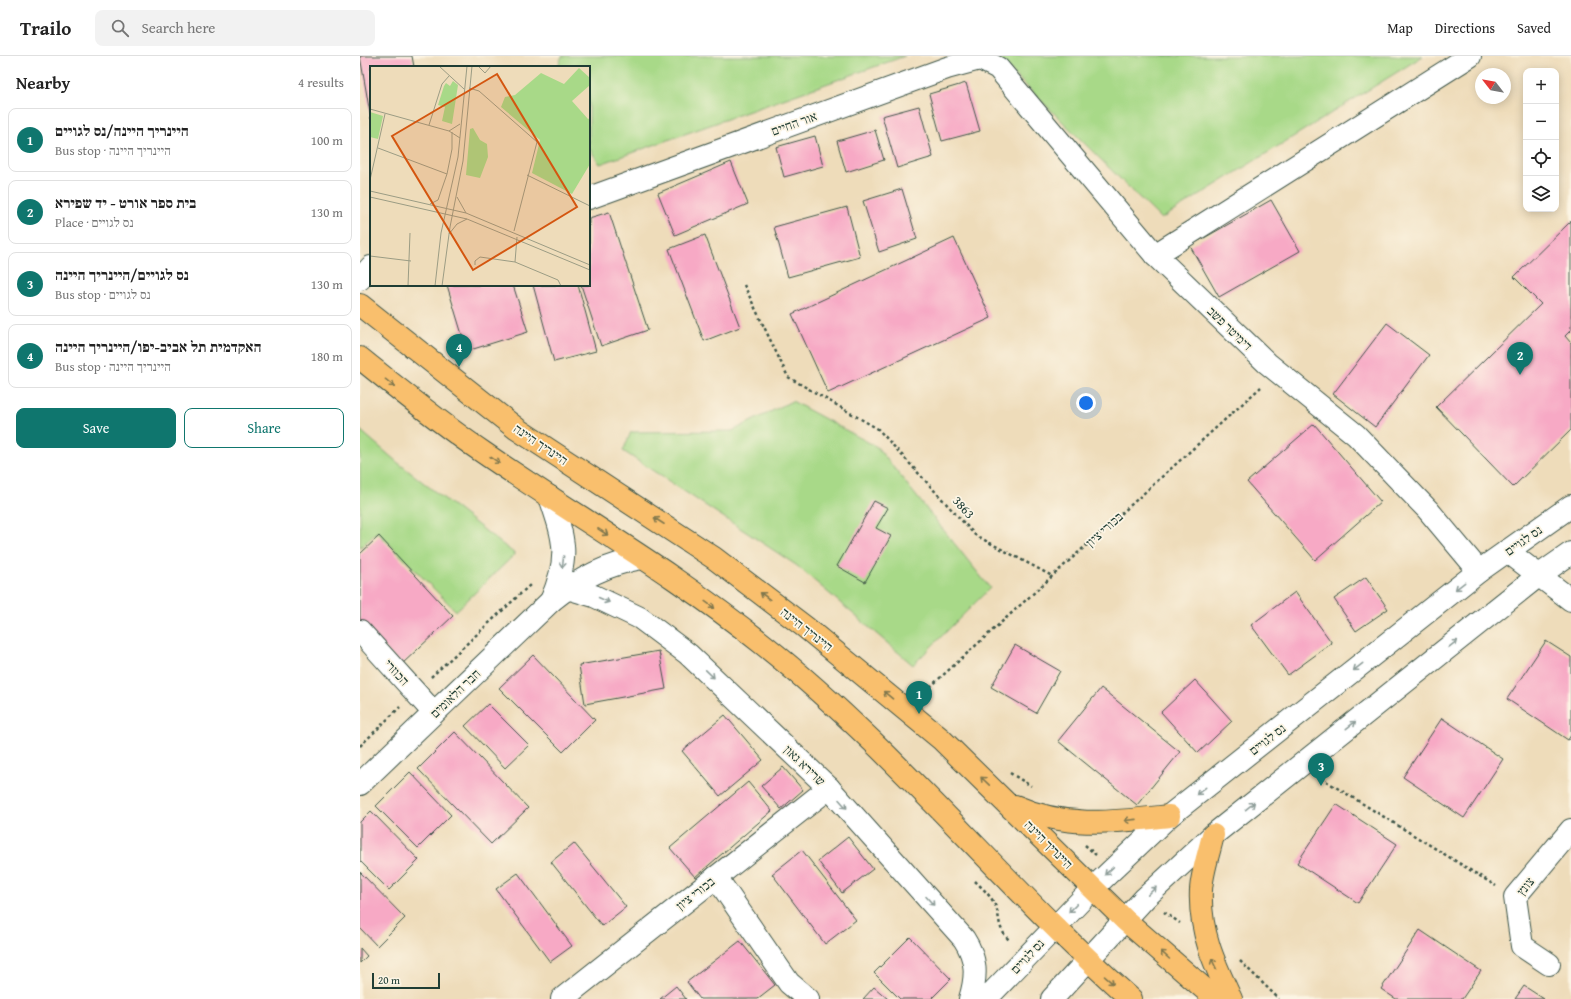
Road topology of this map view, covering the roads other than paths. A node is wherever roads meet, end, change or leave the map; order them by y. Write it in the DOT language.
graph roads {
  1 [pos="1470,56"];
  2 [pos="998,68"];
  3 [pos="590,198"];
  4 [pos="1155,255"];
  5 [pos="370,268"];
  6 [pos="360,279"];
  7 [pos="360,305"];
  8 [pos="360,358"];
  9 [pos="550,497"];
  10 [pos="1571,506"];
  11 [pos="1507,551"];
  12 [pos="1571,553"];
  13 [pos="642,558"];
  14 [pos="1479,571"];
  15 [pos="1538,576"];
  16 [pos="567,588"];
  17 [pos="1571,600"];
  18 [pos="551,601"];
  19 [pos="360,631"];
  20 [pos="434,714"];
  21 [pos="360,784"];
  22 [pos="829,788"];
  23 [pos="1007,802"];
  24 [pos="1169,816"];
  25 [pos="1571,830"];
  26 [pos="1213,835"];
  27 [pos="716,877"];
  28 [pos="1092,888"];
  29 [pos="1125,920"];
  30 [pos="1053,928"];
  31 [pos="1087,960"];
  32 [pos="1549,964"];
  33 [pos="562,999"];
  34 [pos="808,999"];
  35 [pos="970,999"];
  36 [pos="986,999"];
  37 [pos="1052,999"];
  38 [pos="1131,999"];
  39 [pos="1216,999"];
  40 [pos="1230,999"];
  1 -- 4 [label="street"];
  2 -- 3 [label="street, אור החיים"];
  2 -- 4 [label="street, דימיטר פשב"];
  4 -- 14 [label="street, דימיטר פשב"];
  5 -- 6 [label="street"];
  23 -- 7 [label="main road, היינריך היינה, one-way"];
  8 -- 9 [label="main road, one-way"];
  9 -- 13 [label="main road, one-way"];
  9 -- 18 [label="street, חבר הלאומים, one-way"];
  10 -- 11 [label="street, נס לגויים"];
  11 -- 14 [label="street, נס לגויים"];
  11 -- 15 [label="street"];
  12 -- 15 [label="street"];
  13 -- 16 [label="street, חבר הלאומים"];
  13 -- 30 [label="main road, one-way"];
  14 -- 24 [label="street, נס לגויים, one-way"];
  15 -- 17 [label="street"];
  26 -- 15 [label="street, one-way"];
  16 -- 18 [label="street, חבר הלאומים"];
  16 -- 22 [label="street, שרירא גאון, one-way"];
  18 -- 20 [label="street, חבר הלאומים"];
  19 -- 20 [label="street, הכוזרי"];
  20 -- 21 [label="street, חבר הלאומים"];
  22 -- 27 [label="street, בכורי ציון"];
  22 -- 35 [label="street, שרירא גאון, one-way"];
  24 -- 23 [label="main road, one-way"];
  23 -- 28 [label="main road, היינריך היינה"];
  24 -- 28 [label="street, נס לגויים, one-way"];
  25 -- 32 [label="street, צונץ"];
  29 -- 26 [label="street, one-way"];
  40 -- 26 [label="main road, one-way"];
  27 -- 33 [label="street, בכורי ציון"];
  27 -- 34 [label="street"];
  28 -- 29 [label="main road, היינריך היינה"];
  28 -- 30 [label="street, נס לגויים, one-way"];
  29 -- 31 [label="street"];
  39 -- 29 [label="main road, היינריך היינה, one-way"];
  30 -- 31 [label="main road"];
  30 -- 36 [label="street, נס לגויים"];
  31 -- 37 [label="street"];
  31 -- 38 [label="main road, one-way"];
}
